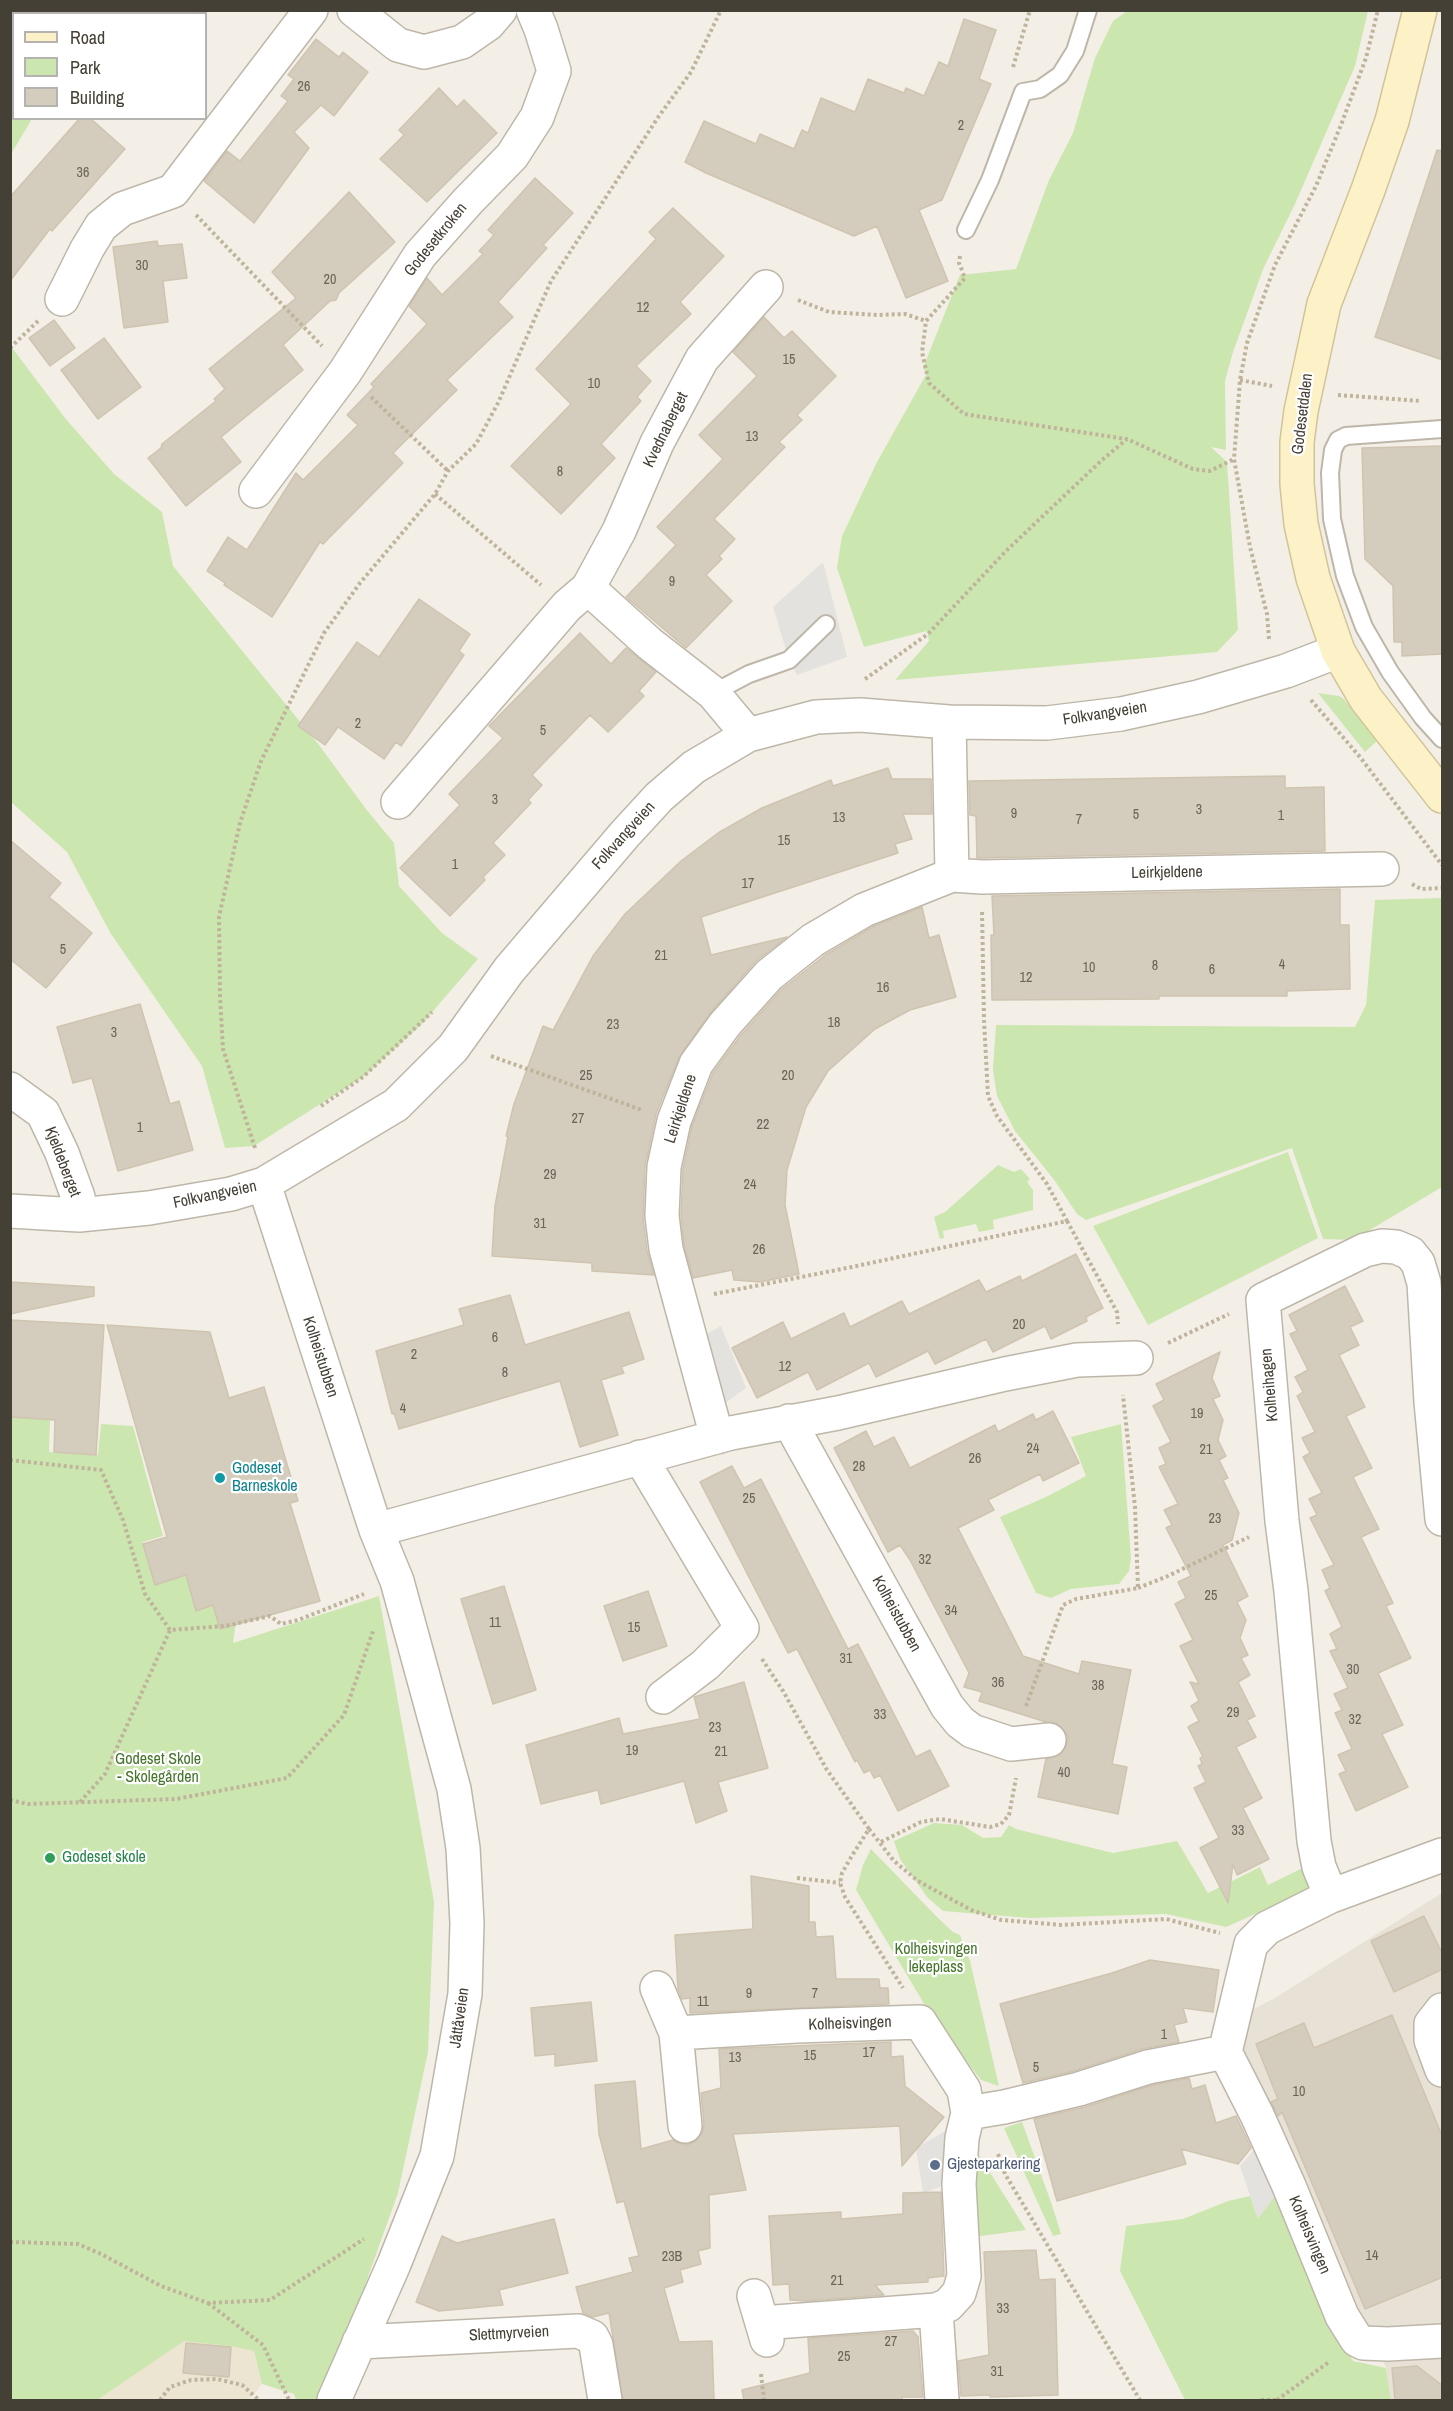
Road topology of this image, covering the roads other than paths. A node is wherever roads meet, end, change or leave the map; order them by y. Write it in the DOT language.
graph roads {
  1 [pos="311,10"];
  2 [pos="354,10"];
  3 [pos="500,10"];
  4 [pos="533,10"];
  5 [pos="1088,10"];
  6 [pos="1420,10"];
  7 [pos="966,230"];
  8 [pos="766,287"];
  9 [pos="62,299"];
  10 [pos="1443,429"];
  11 [pos="256,491"];
  12 [pos="577,597"];
  13 [pos="826,624"];
  14 [pos="1338,651"];
  15 [pos="713,693"];
  16 [pos="949,722"];
  17 [pos="748,735"];
  18 [pos="1443,739"];
  19 [pos="1443,796"];
  20 [pos="398,802"];
  21 [pos="1382,869"];
  22 [pos="967,876"];
  23 [pos="10,1089"];
  24 [pos="264,1184"];
  25 [pos="10,1211"];
  26 [pos="79,1215"];
  27 [pos="1128,1358"];
  28 [pos="789,1421"];
  29 [pos="717,1437"];
  30 [pos="640,1457"];
  31 [pos="1443,1519"];
  32 [pos="376,1530"];
  33 [pos="409,1621"];
  34 [pos="663,1697"];
  35 [pos="1034,1742"];
  36 [pos="1443,1855"];
  37 [pos="1331,1896"];
  38 [pos="657,1988"];
  39 [pos="1443,2010"];
  40 [pos="676,2033"];
  41 [pos="1225,2052"];
  42 [pos="1443,2070"];
  43 [pos="968,2113"];
  44 [pos="685,2126"];
  45 [pos="936,2310"];
  46 [pos="761,2320"];
  47 [pos="1443,2341"];
  48 [pos="359,2342"];
  49 [pos="334,2400"];
  50 [pos="605,2400"];
  51 [pos="942,2400"];
  1 -- 9 [label="street"];
  2 -- 3 [label="street"];
  4 -- 11 [label="street, Godesetkroken"];
  5 -- 7 [label="lane"];
  6 -- 14 [label="main road, Godesetdalen"];
  8 -- 12 [label="street, Kvednaberget"];
  10 -- 18 [label="lane"];
  12 -- 15 [label="street"];
  12 -- 20 [label="street, Kvednaberget"];
  13 -- 15 [label="lane"];
  14 -- 16 [label="street, Folkvangveien"];
  14 -- 19 [label="main road, Godesetdalen"];
  15 -- 17 [label="street"];
  16 -- 17 [label="street, Folkvangveien"];
  16 -- 22 [label="street"];
  17 -- 24 [label="street, Folkvangveien"];
  21 -- 22 [label="street, Leirkjeldene"];
  22 -- 29 [label="street, Leirkjeldene"];
  23 -- 26 [label="street, Kjeldeberget"];
  24 -- 26 [label="street, Folkvangveien"];
  24 -- 32 [label="street, Kolheistubben"];
  25 -- 26 [label="street, Folkvangveien"];
  27 -- 28 [label="street"];
  28 -- 29 [label="street"];
  28 -- 35 [label="street, Kolheistubben"];
  29 -- 30 [label="street"];
  30 -- 32 [label="street"];
  30 -- 34 [label="street"];
  31 -- 37 [label="street, Kolheihagen"];
  32 -- 33 [label="street, Kolheistubben"];
  33 -- 48 [label="street, Jåttåveien"];
  36 -- 37 [label="street"];
  37 -- 41 [label="street"];
  38 -- 40 [label="street"];
  39 -- 42 [label="street"];
  40 -- 43 [label="street, Kolheisvingen"];
  40 -- 44 [label="street"];
  41 -- 43 [label="street"];
  41 -- 47 [label="street, Kolheisvingen"];
  43 -- 45 [label="street"];
  45 -- 46 [label="street"];
  45 -- 51 [label="street"];
  48 -- 49 [label="street, Jåttåveien"];
  48 -- 50 [label="street, Slettmyrveien"];
}
